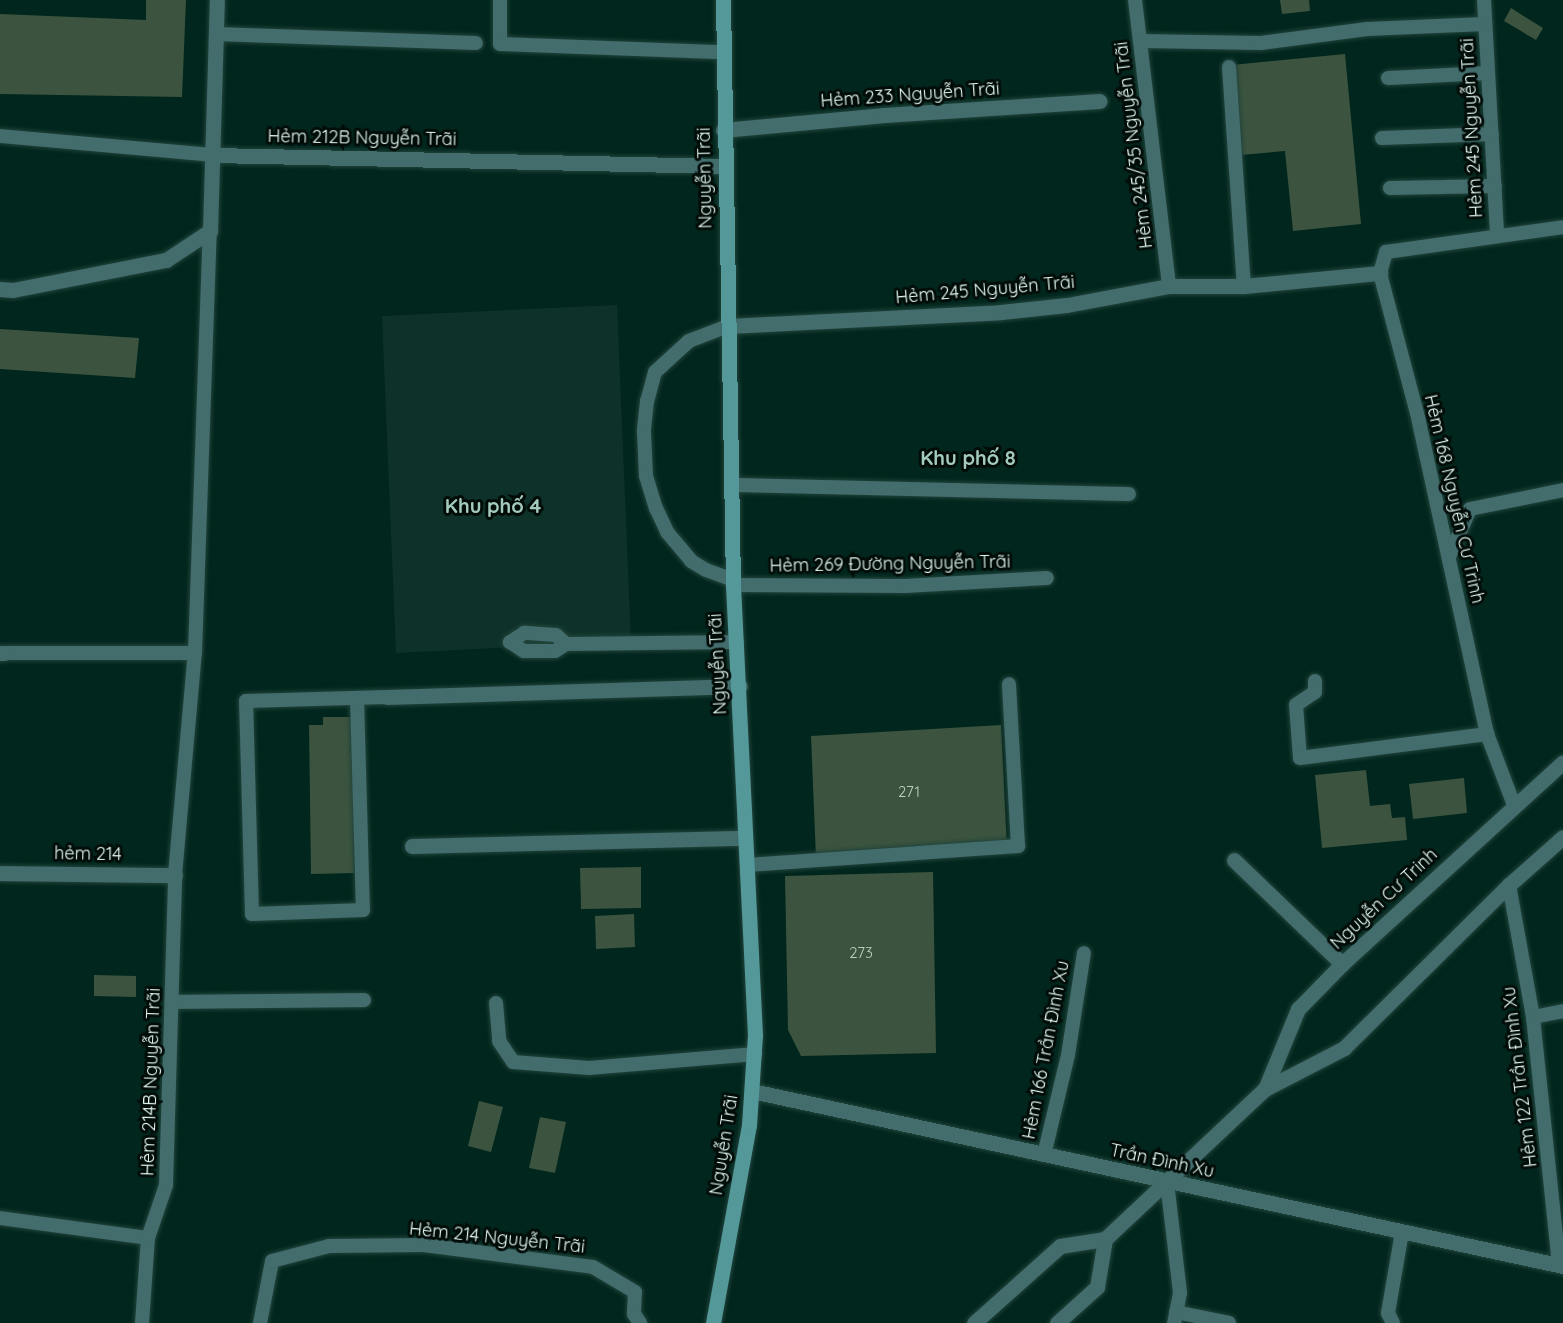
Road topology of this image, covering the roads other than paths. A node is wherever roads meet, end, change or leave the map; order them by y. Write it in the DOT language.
graph roads {
  1 [pos="217,0"];
  2 [pos="500,0"];
  3 [pos="724,0"];
  4 [pos="1136,0"];
  5 [pos="1484,0"];
  6 [pos="1485,24"];
  7 [pos="216,34"];
  8 [pos="1140,41"];
  9 [pos="476,43"];
  10 [pos="723,52"];
  11 [pos="1229,67"];
  12 [pos="1488,73"];
  13 [pos="1388,78"];
  14 [pos="1100,101"];
  15 [pos="723,129"];
  16 [pos="1492,134"];
  17 [pos="0,136"];
  18 [pos="1382,138"];
  19 [pos="213,154"];
  20 [pos="724,166"];
  21 [pos="1495,186"];
  22 [pos="1390,188"];
  23 [pos="1563,227"];
  24 [pos="210,231"];
  25 [pos="1497,236"];
  26 [pos="1380,273"];
  27 [pos="1169,286"];
  28 [pos="1244,286"];
  29 [pos="0,289"];
  30 [pos="728,326"];
  31 [pos="732,484"];
  32 [pos="1563,490"];
  33 [pos="1129,494"];
  34 [pos="1449,557"];
  35 [pos="1047,578"];
  36 [pos="733,583"];
  37 [pos="737,642"];
  38 [pos="566,644"];
  39 [pos="2,653"];
  40 [pos="195,653"];
  41 [pos="1315,681"];
  42 [pos="1009,684"];
  43 [pos="740,686"];
  44 [pos="387,697"];
  45 [pos="357,698"];
  46 [pos="1487,735"];
  47 [pos="1563,762"];
  48 [pos="1514,805"];
  49 [pos="745,837"];
  50 [pos="1563,837"];
  51 [pos="412,846"];
  52 [pos="1234,860"];
  53 [pos="747,865"];
  54 [pos="0,873"];
  55 [pos="175,875"];
  56 [pos="1509,885"];
  57 [pos="1083,953"];
  58 [pos="1342,964"];
  59 [pos="364,1000"];
  60 [pos="172,1002"];
  61 [pos="496,1003"];
  62 [pos="1563,1011"];
  63 [pos="1533,1017"];
  64 [pos="755,1054"];
  65 [pos="1264,1089"];
  66 [pos="752,1091"];
  67 [pos="1044,1155"];
  68 [pos="1167,1182"];
  69 [pos="0,1218"];
  70 [pos="1402,1232"];
  71 [pos="148,1238"];
  72 [pos="1105,1239"];
  73 [pos="1561,1266"];
  74 [pos="1175,1318"];
  75 [pos="142,1323"];
  76 [pos="260,1323"];
  77 [pos="640,1323"];
  78 [pos="713,1323"];
  79 [pos="974,1323"];
  80 [pos="1057,1323"];
  81 [pos="1229,1323"];
  82 [pos="1393,1323"];
  1 -- 7 [label="street"];
  2 -- 10 [label="lane"];
  3 -- 10 [label="main road, Nguyễn Trãi"];
  4 -- 8 [label="lane, Hẻm 245/35 Nguyễn Trãi"];
  5 -- 6 [label="lane, Hẻm 245 Nguyễn Trãi"];
  6 -- 8 [label="lane"];
  6 -- 12 [label="lane, Hẻm 245 Nguyễn Trãi"];
  7 -- 9 [label="lane"];
  7 -- 19 [label="street"];
  8 -- 27 [label="lane, Hẻm 245/35 Nguyễn Trãi"];
  10 -- 15 [label="main road, Nguyễn Trãi"];
  11 -- 28 [label="lane"];
  12 -- 13 [label="lane"];
  12 -- 16 [label="lane, Hẻm 245 Nguyễn Trãi"];
  14 -- 15 [label="street, Hẻm 233 Nguyễn Trãi"];
  15 -- 20 [label="main road, Nguyễn Trãi"];
  16 -- 18 [label="lane"];
  16 -- 21 [label="lane, Hẻm 245 Nguyễn Trãi"];
  17 -- 19 [label="lane, Hẻm 212B Nguyễn Trãi"];
  19 -- 20 [label="street, Hẻm 212B Nguyễn Trãi"];
  19 -- 24 [label="street"];
  20 -- 30 [label="main road, Nguyễn Trãi"];
  21 -- 22 [label="lane"];
  21 -- 25 [label="lane, Hẻm 245 Nguyễn Trãi"];
  23 -- 25 [label="lane"];
  24 -- 29 [label="street"];
  24 -- 40 [label="lane, Hẻm 214B Nguyễn Trãi"];
  25 -- 26 [label="lane, Hẻm 245 Nguyễn Trãi"];
  26 -- 28 [label="street, Hẻm 245 Nguyễn Trãi"];
  26 -- 34 [label="lane, Hẻm 168 Nguyễn Cư Trinh"];
  27 -- 28 [label="street, Hẻm 245 Nguyễn Trãi"];
  27 -- 30 [label="street, Hẻm 245 Nguyễn Trãi"];
  30 -- 31 [label="main road, Nguyễn Trãi"];
  30 -- 36 [label="lane"];
  31 -- 33 [label="lane"];
  31 -- 36 [label="main road, Nguyễn Trãi"];
  32 -- 34 [label="lane"];
  34 -- 46 [label="lane, Hẻm 168 Nguyễn Cư Trinh"];
  35 -- 36 [label="lane, Hẻm 269 Đường Nguyễn Trãi"];
  36 -- 37 [label="main road, Nguyễn Trãi"];
  37 -- 38 [label="lane"];
  37 -- 43 [label="main road, Nguyễn Trãi"];
  39 -- 40 [label="lane"];
  40 -- 55 [label="lane, Hẻm 214B Nguyễn Trãi"];
  41 -- 46 [label="lane"];
  42 -- 53 [label="lane"];
  43 -- 44 [label="street"];
  43 -- 49 [label="main road, Nguyễn Trãi"];
  44 -- 45 [label="lane"];
  45 -- 45 [label="lane"];
  46 -- 48 [label="lane, Hẻm 168 Nguyễn Cư Trinh"];
  47 -- 48 [label="street, Nguyễn Cư Trinh"];
  48 -- 58 [label="street, Nguyễn Cư Trinh"];
  49 -- 51 [label="street"];
  49 -- 53 [label="main road, Nguyễn Trãi"];
  50 -- 56 [label="street, Nguyễn Cư Trinh"];
  52 -- 58 [label="street"];
  53 -- 64 [label="main road, Nguyễn Trãi"];
  54 -- 55 [label="street, hẻm 214"];
  55 -- 60 [label="lane, Hẻm 214B Nguyễn Trãi"];
  56 -- 63 [label="lane, Hẻm 122 Trần Ðình Xu"];
  56 -- 65 [label="street, Nguyễn Cư Trinh"];
  57 -- 67 [label="lane, Hẻm 166 Trần Đình Xu"];
  58 -- 65 [label="street, Nguyễn Cư Trinh"];
  59 -- 60 [label="lane"];
  60 -- 71 [label="lane, Hẻm 214B Nguyễn Trãi"];
  61 -- 64 [label="lane"];
  62 -- 63 [label="lane"];
  63 -- 73 [label="lane, Hẻm 122 Trần Ðình Xu"];
  64 -- 66 [label="main road, Nguyễn Trãi"];
  65 -- 68 [label="street, Nguyễn Cư Trinh"];
  66 -- 67 [label="street, Trần Ðình Xu"];
  66 -- 78 [label="main road, Nguyễn Trãi"];
  67 -- 68 [label="street, Trần Ðình Xu"];
  68 -- 70 [label="street, Trần Ðình Xu"];
  68 -- 72 [label="street, Nguyễn Cư Trinh"];
  68 -- 74 [label="lane"];
  69 -- 71 [label="lane"];
  70 -- 73 [label="street, Trần Ðình Xu"];
  70 -- 82 [label="lane"];
  71 -- 75 [label="lane, Hẻm 214B Nguyễn Trãi"];
  72 -- 79 [label="street"];
  72 -- 80 [label="street"];
  74 -- 81 [label="lane"];
  76 -- 77 [label="lane, Hẻm 214 Nguyễn Trãi"];
}
